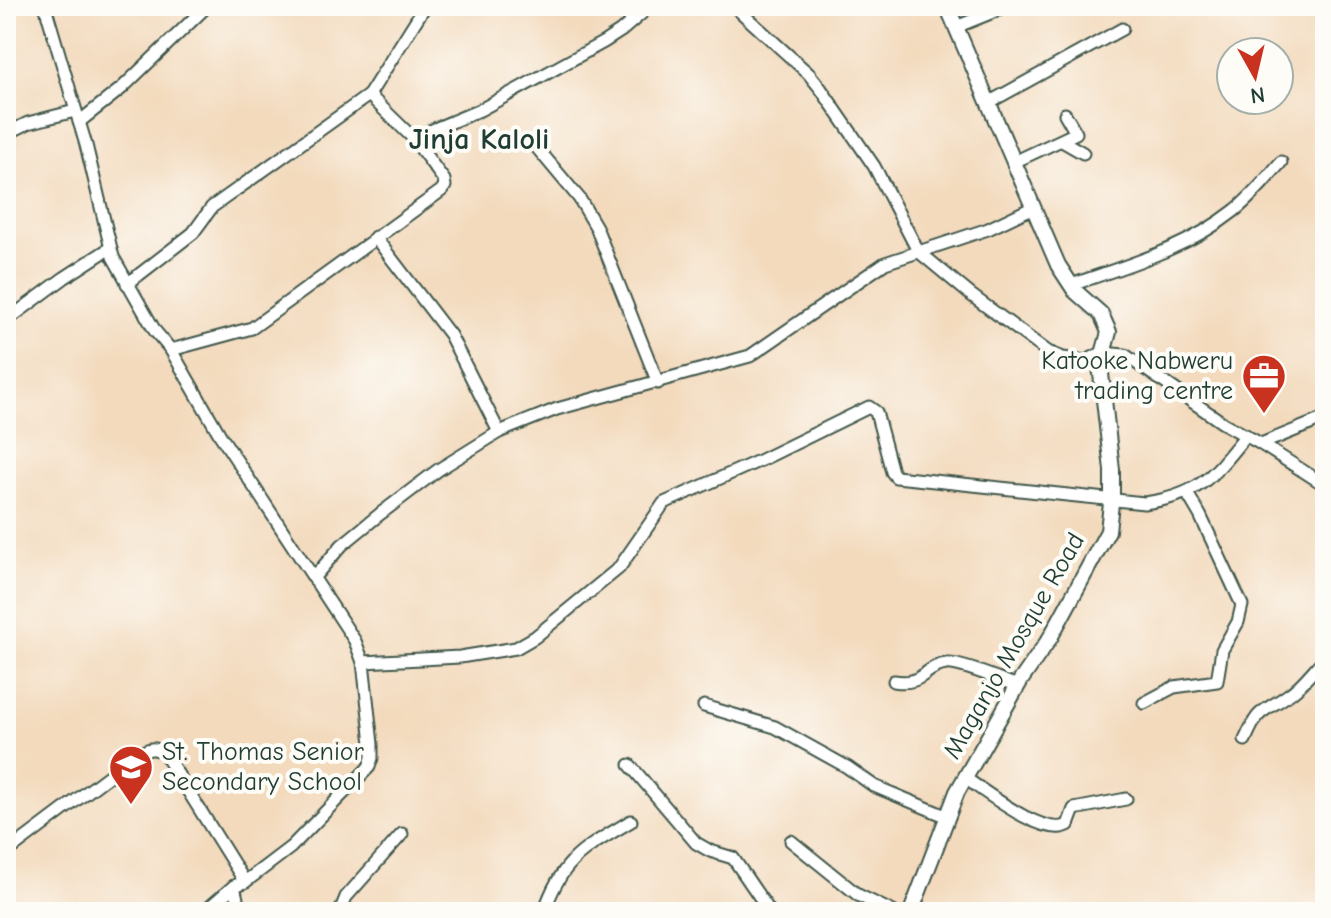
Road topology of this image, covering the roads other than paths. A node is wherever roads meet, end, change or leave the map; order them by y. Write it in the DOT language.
graph roads {
  1 [pos="45,6"];
  2 [pos="207,6"];
  3 [pos="425,6"];
  4 [pos="650,6"];
  5 [pos="734,6"];
  6 [pos="947,6"];
  7 [pos="1008,6"];
  8 [pos="956,27"];
  9 [pos="1122,29"];
  10 [pos="369,95"];
  11 [pos="988,103"];
  12 [pos="1065,114"];
  13 [pos="77,116"];
  14 [pos="6,134"];
  15 [pos="413,138"];
  16 [pos="1062,141"];
  17 [pos="538,149"];
  18 [pos="1083,153"];
  19 [pos="1014,162"];
  20 [pos="1281,162"];
  21 [pos="1034,207"];
  22 [pos="375,237"];
  23 [pos="110,248"];
  24 [pos="918,251"];
  25 [pos="127,284"];
  26 [pos="1071,285"];
  27 [pos="6,321"];
  28 [pos="171,350"];
  29 [pos="1102,353"];
  30 [pos="658,383"];
  31 [pos="1325,418"];
  32 [pos="499,432"];
  33 [pos="1246,435"];
  34 [pos="1261,444"];
  35 [pos="1325,485"];
  36 [pos="1187,493"];
  37 [pos="1112,498"];
  38 [pos="314,577"];
  39 [pos="1325,658"];
  40 [pos="363,662"];
  41 [pos="894,681"];
  42 [pos="1018,686"];
  43 [pos="1144,703"];
  44 [pos="704,706"];
  45 [pos="1245,740"];
  46 [pos="630,765"];
  47 [pos="965,778"];
  48 [pos="1126,799"];
  49 [pos="948,817"];
  50 [pos="631,821"];
  51 [pos="402,834"];
  52 [pos="791,841"];
  53 [pos="6,853"];
  54 [pos="240,884"];
  55 [pos="204,912"];
  56 [pos="240,912"];
  57 [pos="340,912"];
  58 [pos="544,912"];
  59 [pos="770,912"];
  60 [pos="893,912"];
  61 [pos="911,912"];
  1 -- 13 [label="street"];
  2 -- 13 [label="street"];
  3 -- 10 [label="street"];
  4 -- 15 [label="street"];
  5 -- 24 [label="street"];
  6 -- 8 [label="street, Maganjo Mosque Road"];
  7 -- 8 [label="street"];
  8 -- 11 [label="street, Maganjo Mosque Road"];
  9 -- 11 [label="street"];
  10 -- 15 [label="street"];
  10 -- 25 [label="street"];
  11 -- 19 [label="street, Maganjo Mosque Road"];
  12 -- 16 [label="street"];
  13 -- 14 [label="street"];
  13 -- 23 [label="street"];
  15 -- 22 [label="street"];
  16 -- 18 [label="street"];
  16 -- 19 [label="street"];
  17 -- 30 [label="street"];
  19 -- 21 [label="street, Maganjo Mosque Road"];
  20 -- 26 [label="street"];
  21 -- 24 [label="street"];
  21 -- 26 [label="street, Maganjo Mosque Road"];
  22 -- 28 [label="street"];
  22 -- 32 [label="street"];
  23 -- 25 [label="street"];
  23 -- 27 [label="street"];
  24 -- 29 [label="street"];
  24 -- 30 [label="street"];
  25 -- 28 [label="street"];
  26 -- 29 [label="street, Maganjo Mosque Road"];
  28 -- 38 [label="street"];
  29 -- 33 [label="street"];
  29 -- 37 [label="street, Maganjo Mosque Road"];
  30 -- 32 [label="street"];
  31 -- 34 [label="street"];
  32 -- 38 [label="street"];
  33 -- 34 [label="street"];
  33 -- 36 [label="street"];
  34 -- 35 [label="street"];
  36 -- 37 [label="street"];
  36 -- 43 [label="street"];
  37 -- 40 [label="street"];
  37 -- 42 [label="street, Maganjo Mosque Road"];
  38 -- 40 [label="street"];
  39 -- 45 [label="street"];
  40 -- 54 [label="street"];
  41 -- 42 [label="street"];
  42 -- 47 [label="street, Maganjo Mosque Road"];
  44 -- 49 [label="street"];
  46 -- 59 [label="street"];
  47 -- 48 [label="street"];
  47 -- 49 [label="street, Maganjo Mosque Road"];
  49 -- 61 [label="street, Maganjo Mosque Road"];
  50 -- 58 [label="street"];
  51 -- 57 [label="street"];
  52 -- 60 [label="street"];
  53 -- 54 [label="street"];
  54 -- 55 [label="street"];
  54 -- 56 [label="street"];
}
